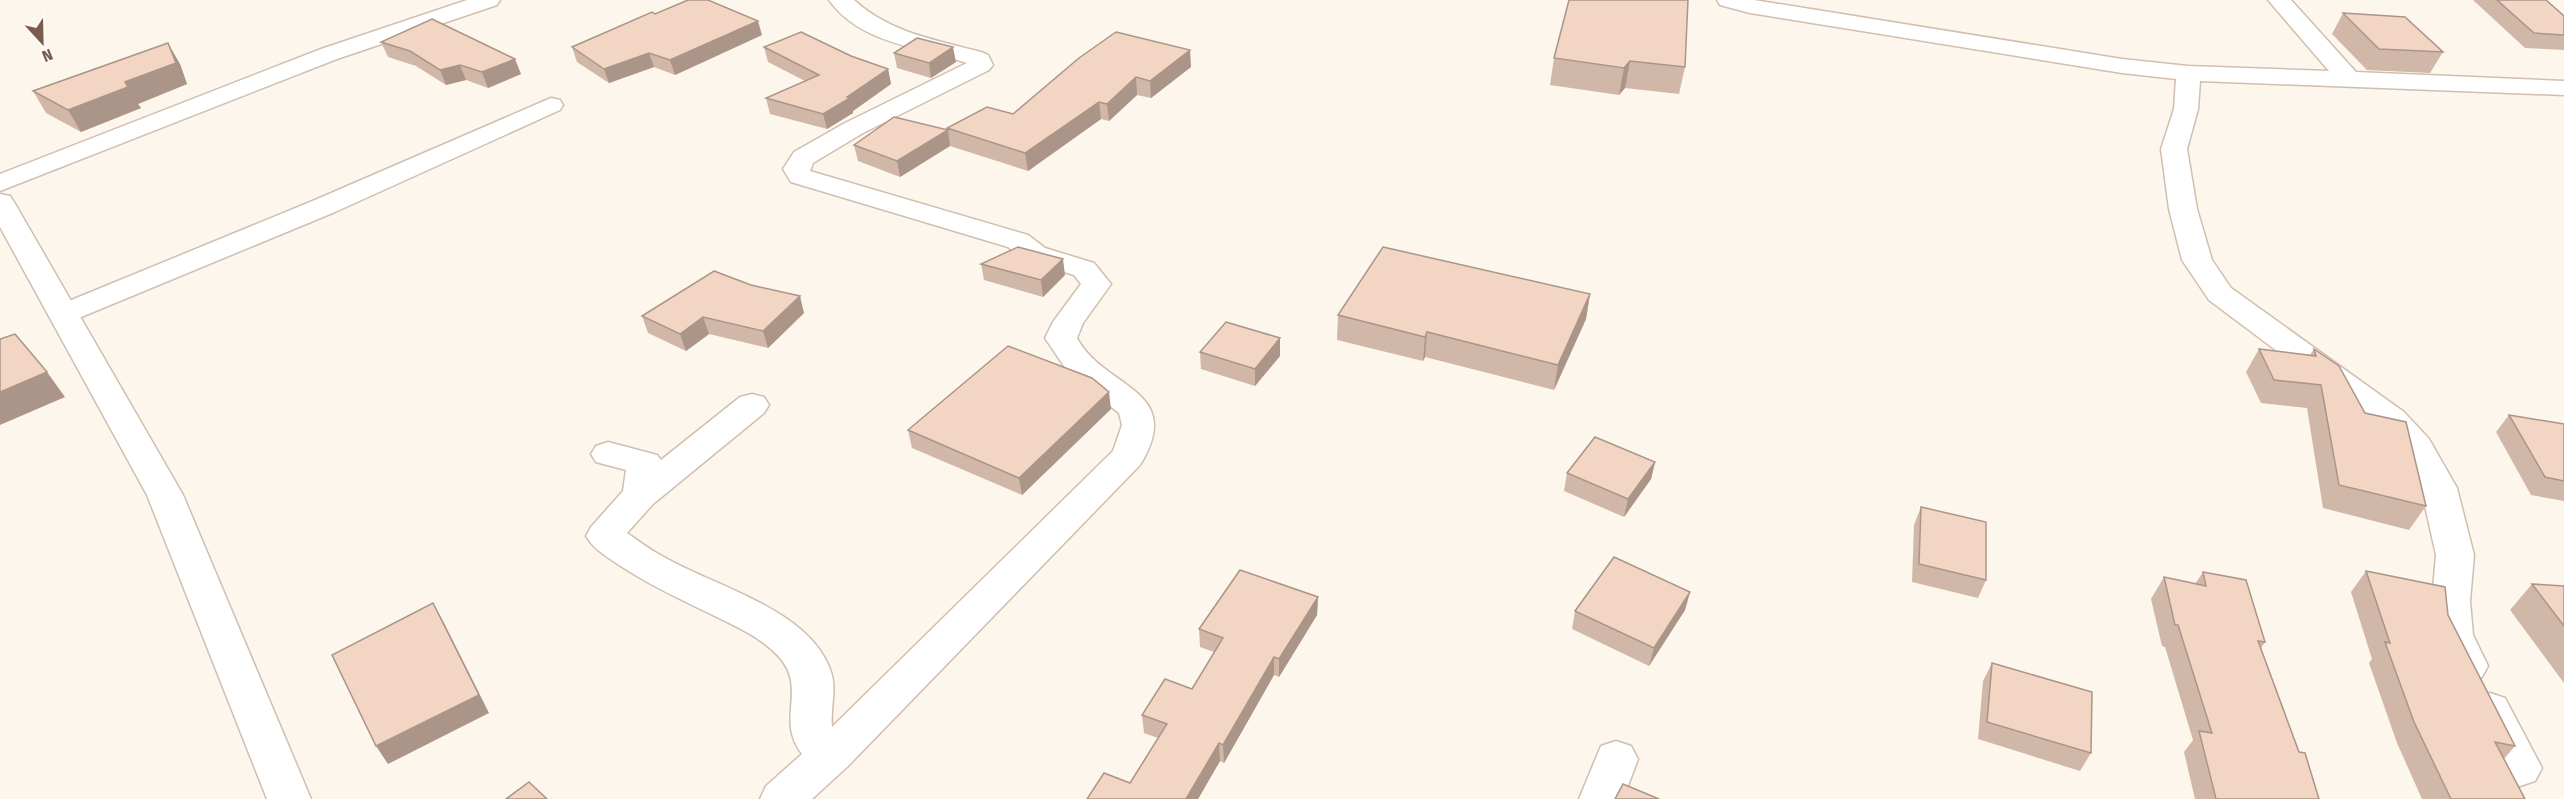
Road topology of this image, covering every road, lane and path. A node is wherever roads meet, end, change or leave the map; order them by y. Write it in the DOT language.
graph roads {
  1 [pos="489,0"];
  2 [pos="840,0"];
  3 [pos="1728,0"];
  4 [pos="2279,0"];
  5 [pos="2188,73"];
  6 [pos="2348,78"];
  7 [pos="2564,88"];
  8 [pos="551,105"];
  9 [pos="0,183"];
  10 [pos="0,202"];
  11 [pos="63,314"];
  12 [pos="752,405"];
  13 [pos="608,453"];
  14 [pos="640,495"];
  15 [pos="832,754"];
  16 [pos="1616,759"];
  17 [pos="2520,768"];
  18 [pos="289,799"];
  19 [pos="782,799"];
  20 [pos="1601,799"];
  1 -- 9 [label="street"];
  2 -- 15 [label="street"];
  3 -- 5 [label="street"];
  4 -- 6 [label="street"];
  5 -- 6 [label="street"];
  5 -- 17 [label="street"];
  6 -- 7 [label="street"];
  8 -- 11 [label="street"];
  10 -- 11 [label="street"];
  11 -- 18 [label="street"];
  12 -- 14 [label="street"];
  13 -- 14 [label="street"];
  14 -- 15 [label="street"];
  15 -- 19 [label="street"];
  16 -- 20 [label="street"];
}
